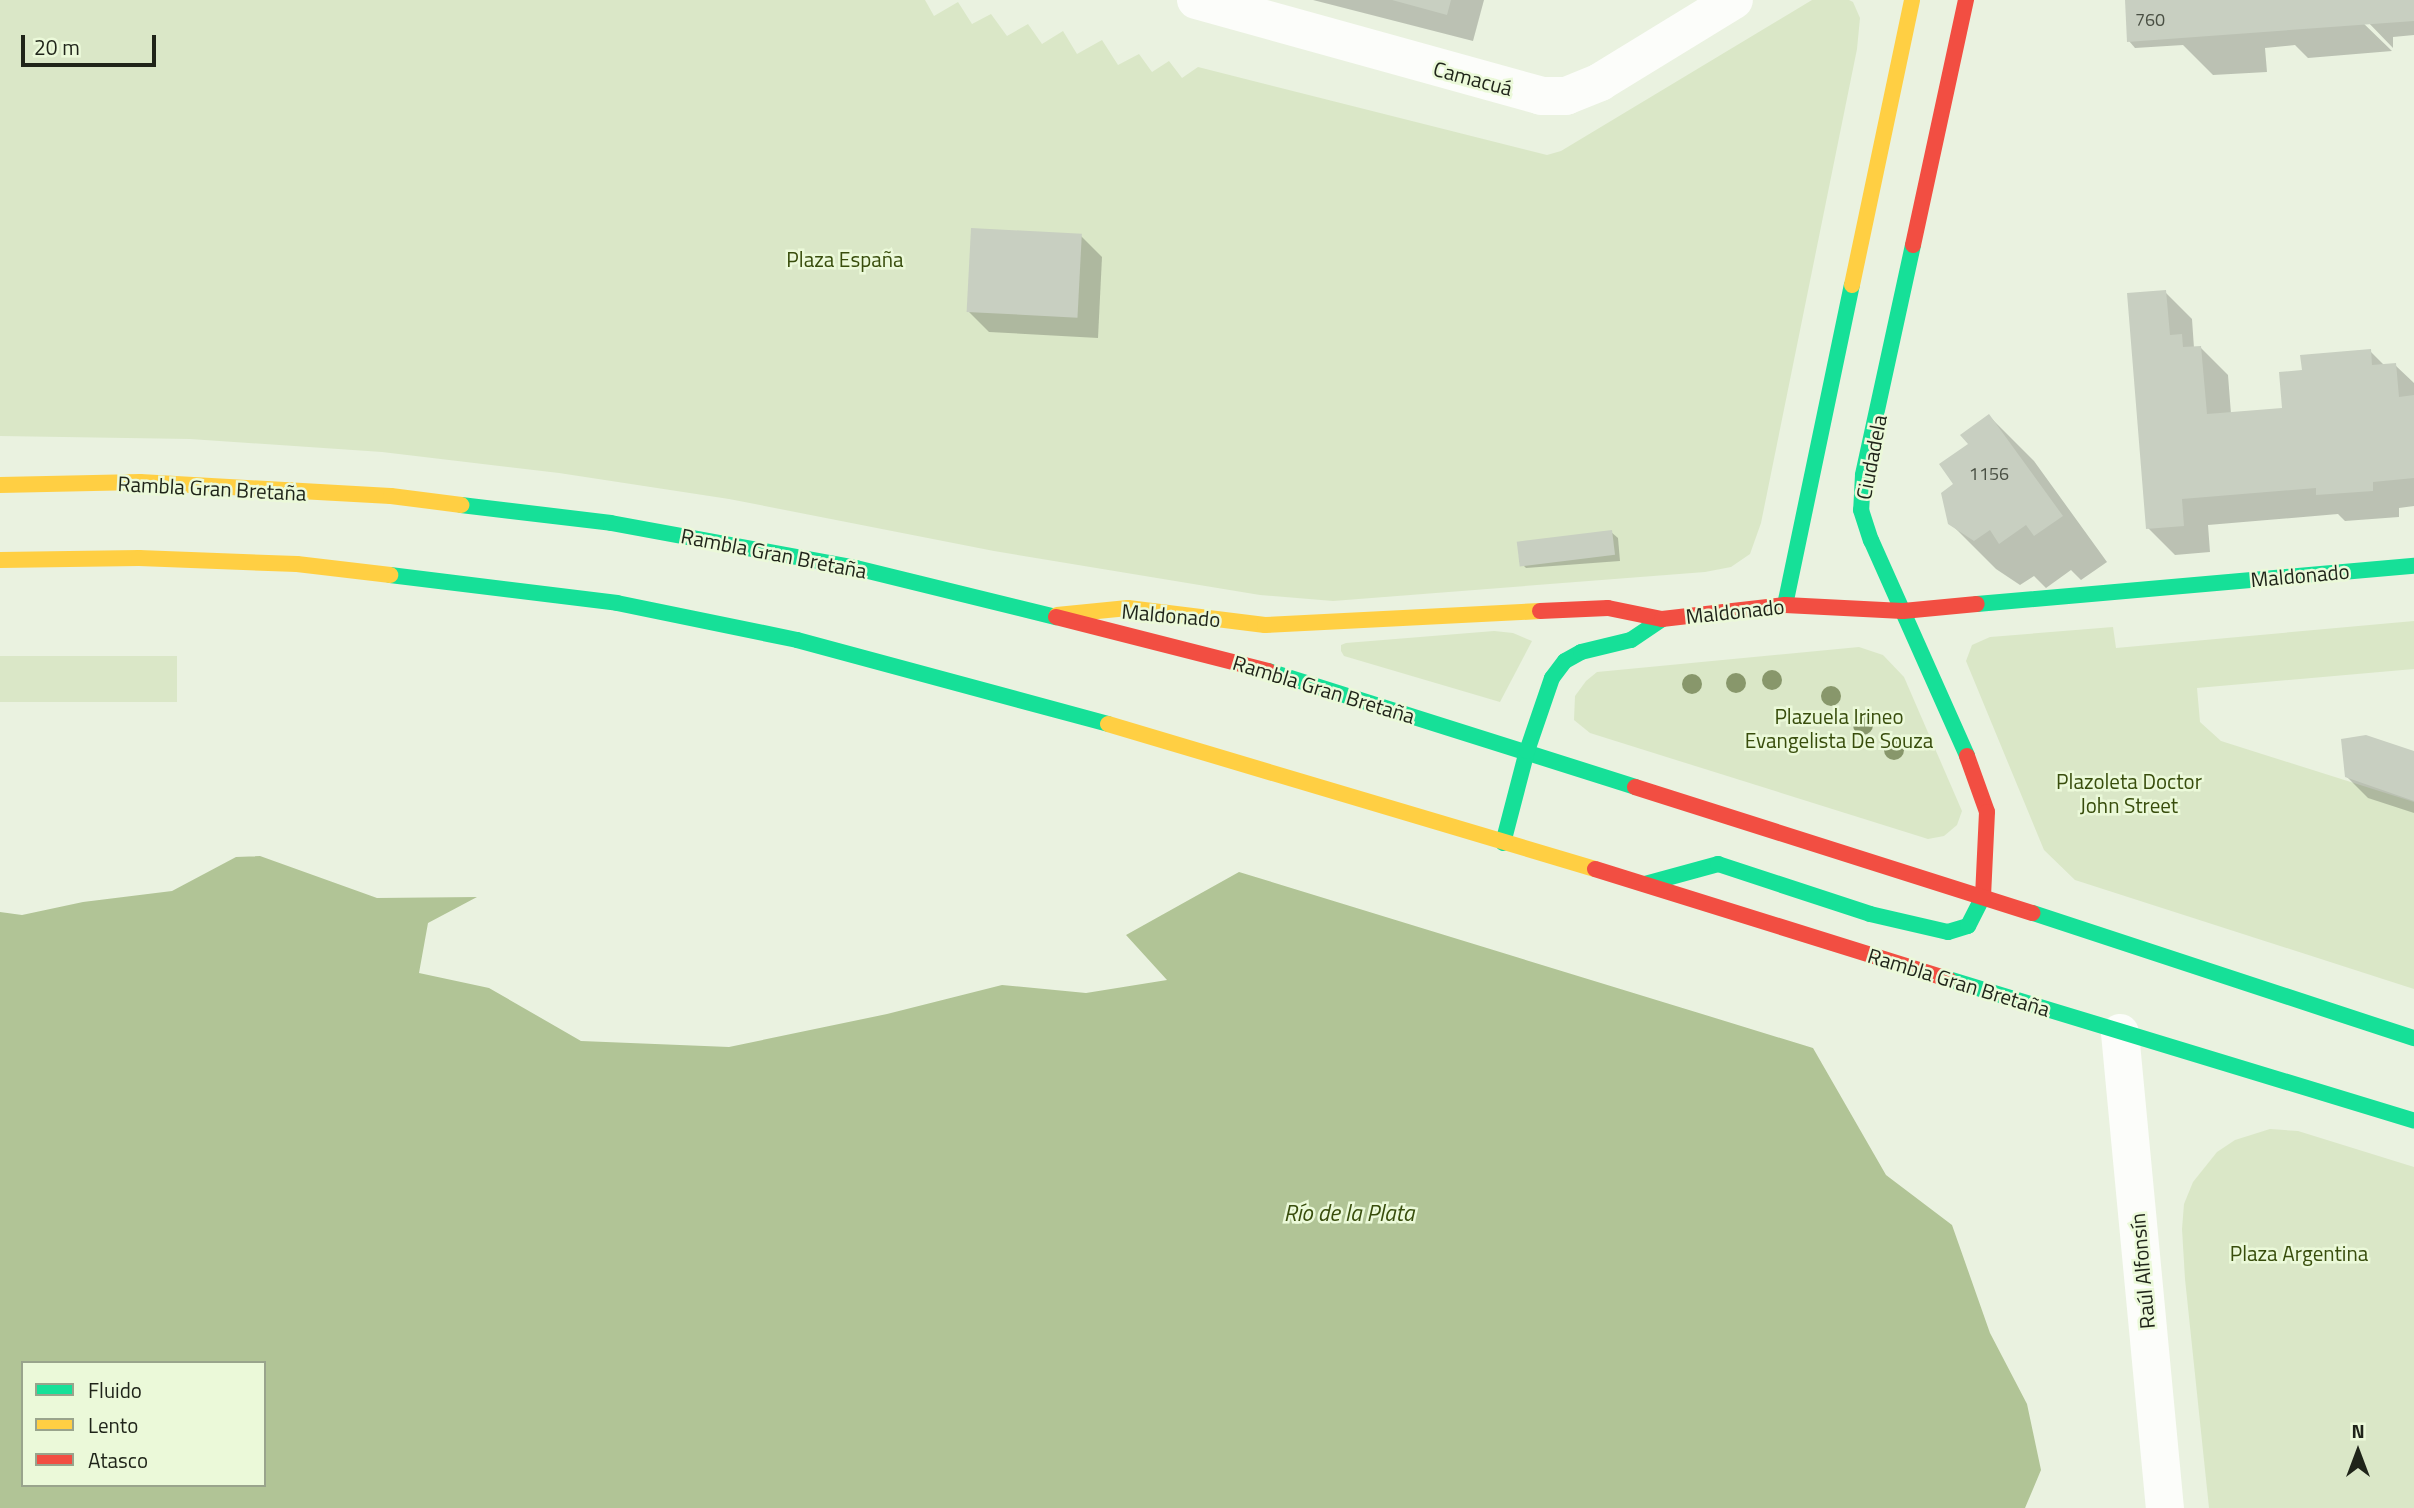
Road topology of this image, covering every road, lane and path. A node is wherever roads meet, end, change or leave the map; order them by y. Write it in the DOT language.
graph roads {
  1 [pos="1196,0"];
  2 [pos="1734,0"];
  3 [pos="1912,0"];
  4 [pos="1966,0"];
  5 [pos="0,485"];
  6 [pos="0,560"];
  7 [pos="2414,566"];
  8 [pos="1785,605"];
  9 [pos="1903,611"];
  10 [pos="1057,615"];
  11 [pos="1662,620"];
  12 [pos="1527,751"];
  13 [pos="1503,843"];
  14 [pos="1645,884"];
  15 [pos="1983,897"];
  16 [pos="2120,1033"];
  17 [pos="2414,1038"];
  18 [pos="2414,1121"];
  19 [pos="2165,1508"];
  1 -- 2 [label="street, Camacuá"];
  3 -- 8 [label="main road"];
  4 -- 9 [label="main road, Ciudadela"];
  5 -- 10 [label="main road, Rambla Gran Bretaña"];
  6 -- 13 [label="main road, Rambla Gran Bretaña"];
  7 -- 9 [label="main road, Maldonado"];
  8 -- 9 [label="main road, Maldonado"];
  8 -- 11 [label="main road, Maldonado"];
  9 -- 15 [label="main road, Ciudadela"];
  10 -- 11 [label="main road, Maldonado"];
  10 -- 12 [label="main road, Rambla Gran Bretaña"];
  11 -- 12 [label="main road"];
  12 -- 13 [label="main road"];
  12 -- 15 [label="main road, Rambla Gran Bretaña"];
  13 -- 14 [label="main road, Rambla Gran Bretaña"];
  14 -- 15 [label="main road"];
  14 -- 16 [label="main road, Rambla Gran Bretaña"];
  15 -- 17 [label="main road, Rambla Gran Bretaña"];
  16 -- 18 [label="main road, Rambla Gran Bretaña"];
  16 -- 19 [label="street, Raúl Alfonsín"];
}
